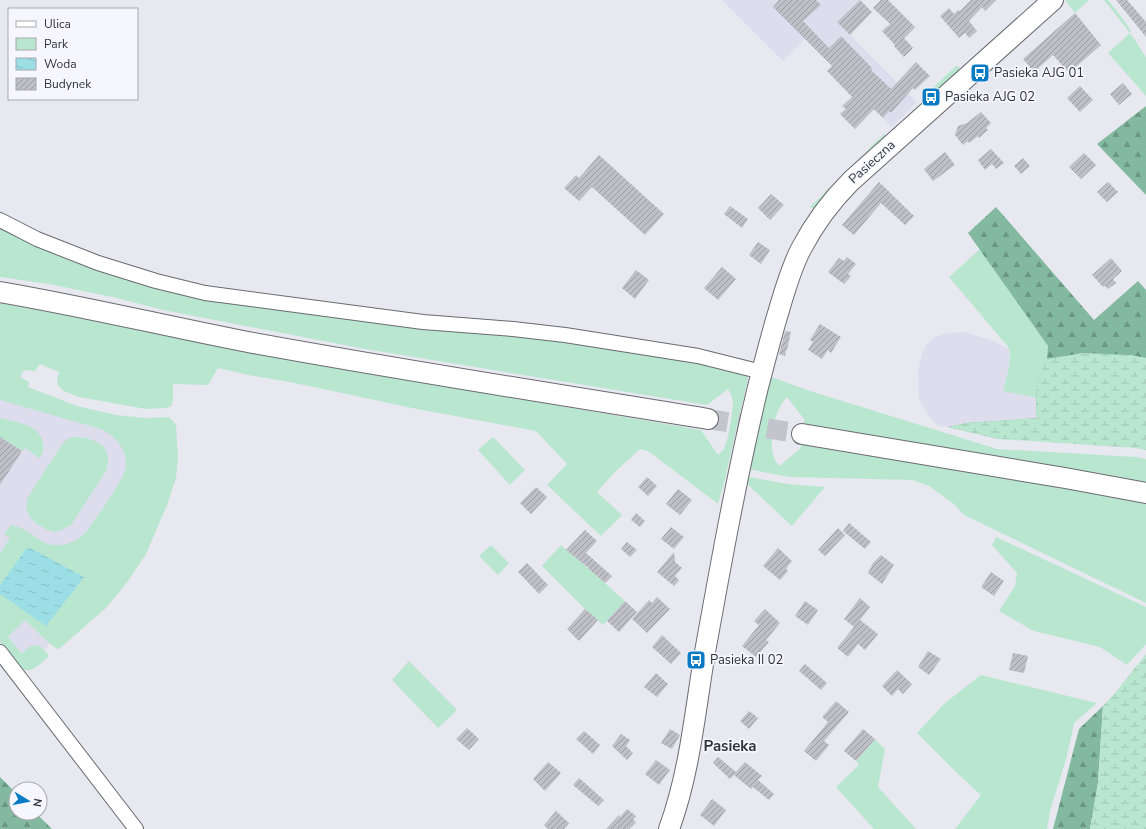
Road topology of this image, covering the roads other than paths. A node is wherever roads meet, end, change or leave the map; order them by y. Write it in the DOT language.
graph roads {
  1 [pos="1053,0"];
  2 [pos="0,220"];
  3 [pos="0,292"];
  4 [pos="762,372"];
  5 [pos="708,419"];
  6 [pos="802,434"];
  7 [pos="1146,493"];
  8 [pos="0,652"];
  9 [pos="136,829"];
  10 [pos="669,829"];
  1 -- 4 [label="main road, Pasieczna"];
  2 -- 4 [label="street"];
  3 -- 5 [label="main road"];
  4 -- 10 [label="main road, Pasieczna"];
  6 -- 7 [label="main road"];
  8 -- 9 [label="street"];
}
